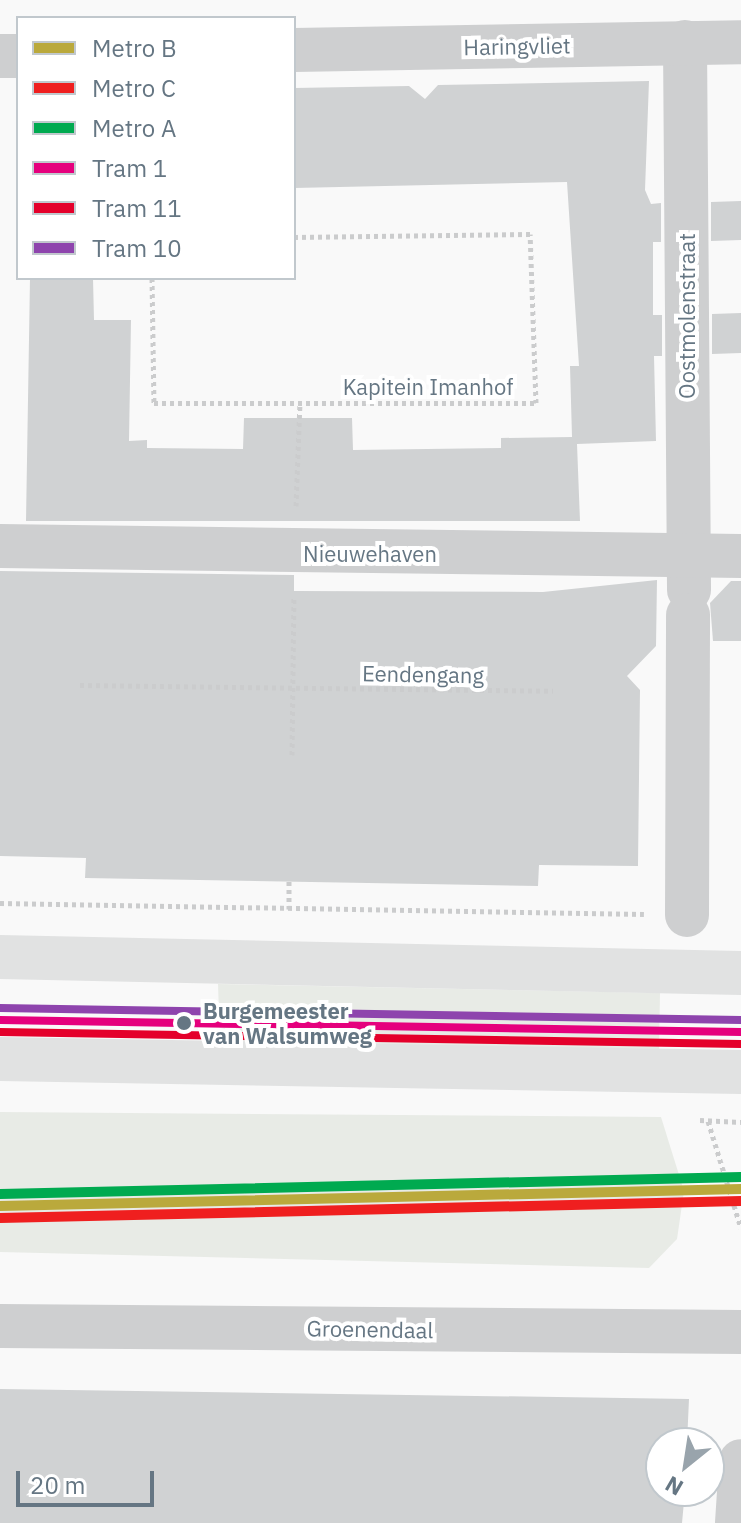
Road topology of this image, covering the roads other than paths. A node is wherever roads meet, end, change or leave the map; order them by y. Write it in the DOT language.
graph roads {
  1 [pos="685,42"];
  2 [pos="741,42"];
  3 [pos="296,50"];
  4 [pos="0,546"];
  5 [pos="741,556"];
  6 [pos="689,587"];
  7 [pos="687,915"];
  8 [pos="0,957"];
  9 [pos="741,973"];
  10 [pos="0,1059"];
  11 [pos="741,1072"];
  12 [pos="0,1326"];
  13 [pos="741,1332"];
  14 [pos="741,1461"];
  15 [pos="737,1523"];
  1 -- 2 [label="street, Haringvliet"];
  1 -- 3 [label="street, Haringvliet"];
  1 -- 6 [label="street, Oostmolenstraat"];
  4 -- 6 [label="street, Nieuwehaven"];
  5 -- 6 [label="street, Nieuwehaven"];
  6 -- 7 [label="street, Oostmolenstraat"];
  8 -- 9 [label="main road"];
  10 -- 11 [label="main road"];
  12 -- 13 [label="street, Groenendaal"];
  14 -- 15 [label="street"];
}
